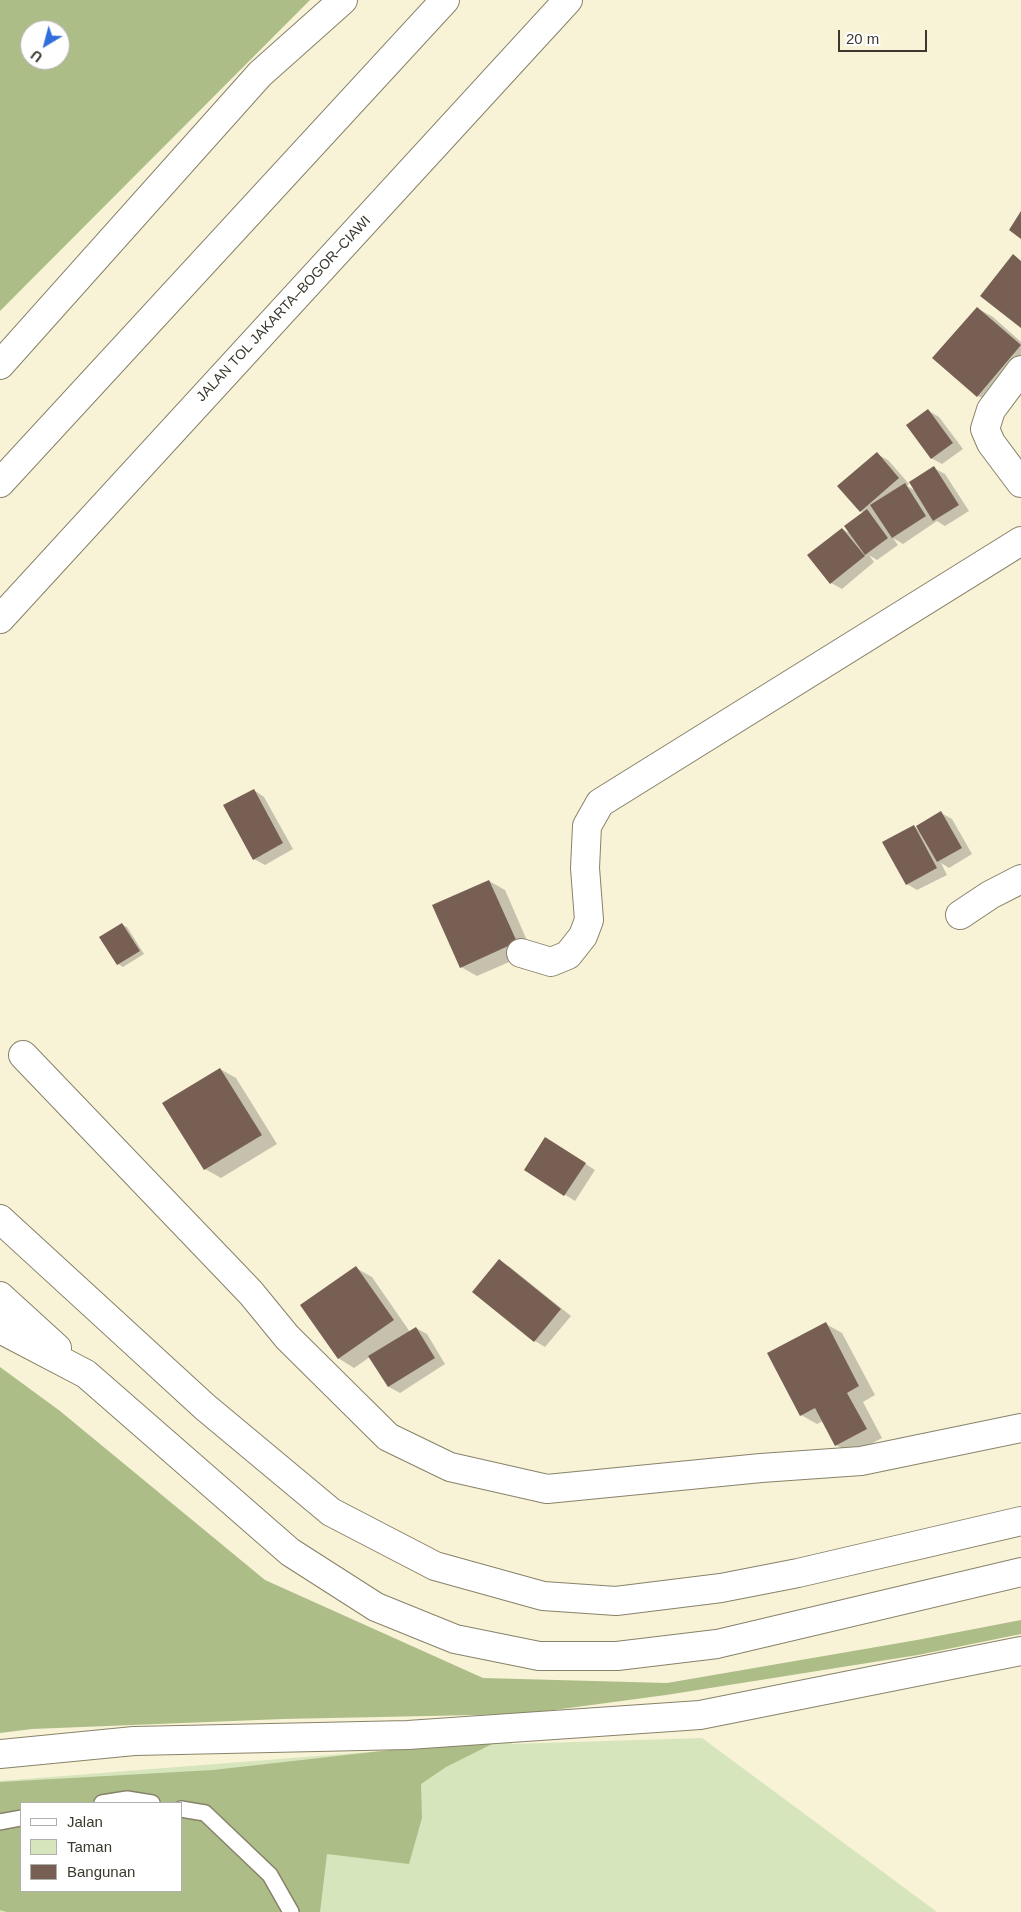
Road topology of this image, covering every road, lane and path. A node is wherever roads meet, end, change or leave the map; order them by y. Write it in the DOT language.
graph roads {
  1 [pos="343,0"];
  2 [pos="444,0"];
  3 [pos="568,0"];
  4 [pos="0,366"];
  5 [pos="1021,370"];
  6 [pos="0,483"];
  7 [pos="1021,484"];
  8 [pos="1021,541"];
  9 [pos="0,619"];
  10 [pos="1021,879"];
  11 [pos="960,915"];
  12 [pos="521,953"];
  13 [pos="23,1055"];
  14 [pos="0,1220"];
  15 [pos="0,1296"];
  16 [pos="0,1329"];
  17 [pos="86,1374"];
  18 [pos="1021,1428"];
  19 [pos="1021,1521"];
  20 [pos="1021,1572"];
  21 [pos="1021,1650"];
  22 [pos="0,1754"];
  23 [pos="108,1802"];
  24 [pos="146,1802"];
  25 [pos="182,1808"];
  26 [pos="20,1818"];
  27 [pos="0,1822"];
  28 [pos="291,1912"];
  1 -- 4 [label="main road"];
  2 -- 6 [label="main road"];
  3 -- 9 [label="main road, JALAN TOL JAKARTA–BOGOR–CIAWI"];
  5 -- 7 [label="main road"];
  8 -- 12 [label="main road"];
  10 -- 11 [label="main road"];
  13 -- 18 [label="main road"];
  14 -- 19 [label="main road"];
  15 -- 17 [label="main road"];
  16 -- 17 [label="main road"];
  17 -- 20 [label="main road"];
  21 -- 22 [label="main road"];
  23 -- 24 [label="lane"];
  25 -- 28 [label="lane"];
  26 -- 27 [label="lane"];
}
